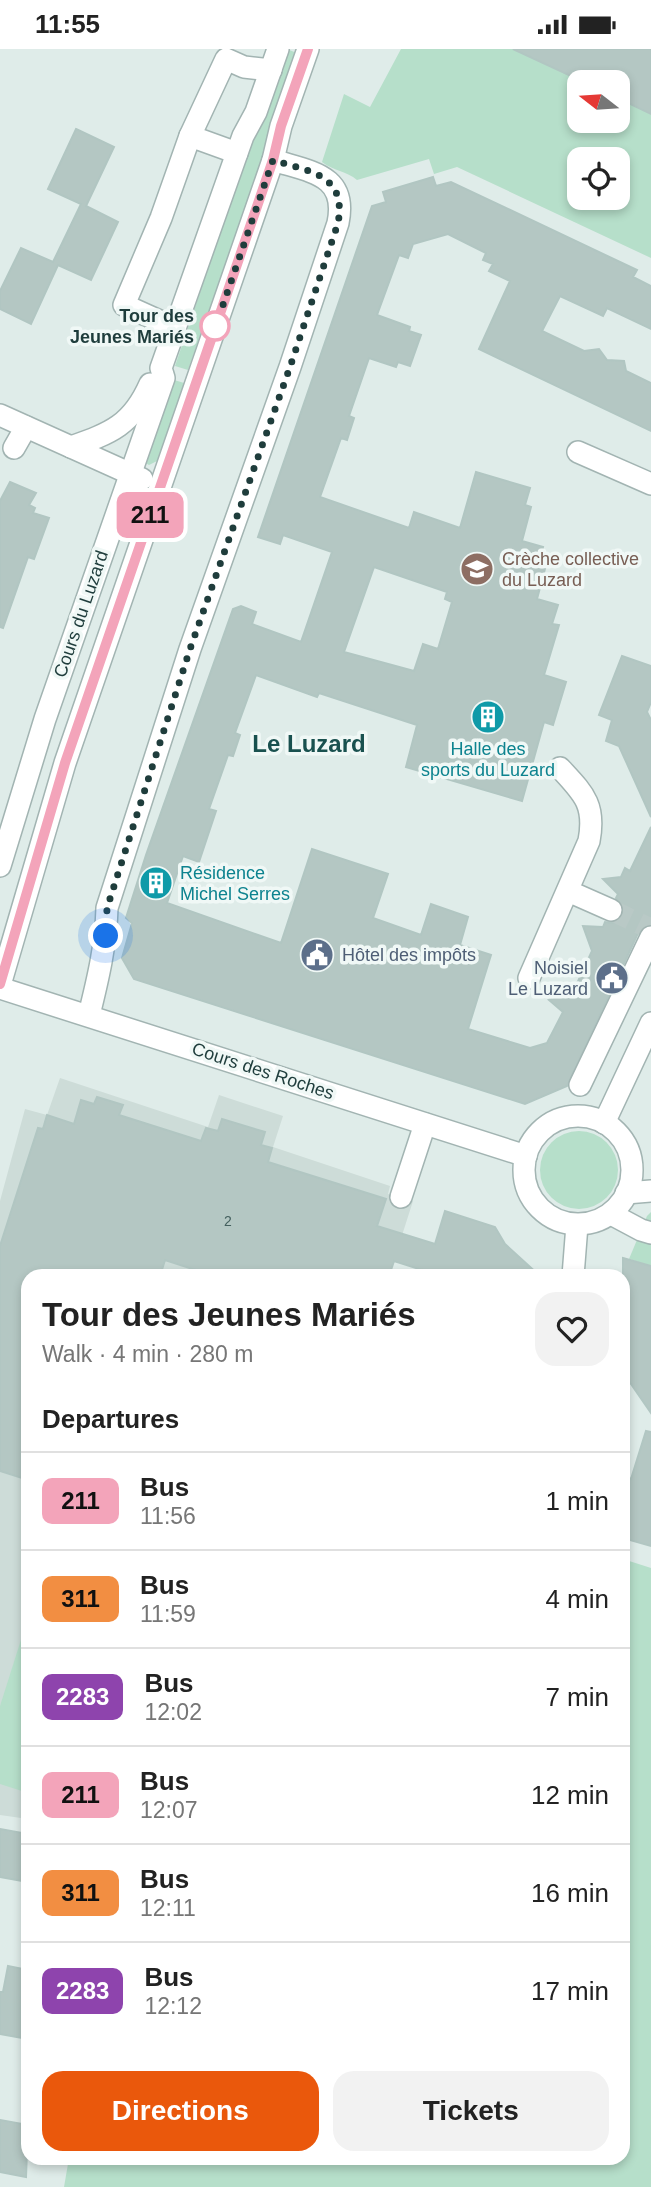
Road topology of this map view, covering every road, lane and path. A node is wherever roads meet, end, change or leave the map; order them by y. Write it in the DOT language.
graph roads {
  1 [pos="278,49"];
  2 [pos="308,49"];
  3 [pos="271,70"];
  4 [pos="190,136"];
  5 [pos="237,153"];
  6 [pos="273,160"];
  7 [pos="175,328"];
  8 [pos="161,368"];
  9 [pos="0,415"];
  10 [pos="26,427"];
  11 [pos="71,447"];
  12 [pos="14,448"];
  13 [pos="578,452"];
  14 [pos="130,475"];
  15 [pos="651,484"];
  16 [pos="160,486"];
  17 [pos="560,768"];
  18 [pos="0,866"];
  19 [pos="568,891"];
  20 [pos="611,910"];
  21 [pos="651,937"];
  22 [pos="529,978"];
  23 [pos="0,986"];
  24 [pos="89,1015"];
  25 [pos="651,1023"];
  26 [pos="580,1085"];
  27 [pos="604,1122"];
  28 [pos="425,1123"];
  29 [pos="526,1156"];
  30 [pos="651,1191"];
  31 [pos="626,1193"];
  32 [pos="401,1197"];
  33 [pos="611,1214"];
  34 [pos="577,1225"];
  35 [pos="651,1233"];
  36 [pos="574,1269"];
  1 -- 3 [label="street, Cours du Luzard"];
  2 -- 6 [label="street, Cours du Luzard"];
  3 -- 4 [label="street"];
  3 -- 5 [label="street, Cours du Luzard"];
  4 -- 5 [label="street"];
  4 -- 7 [label="street"];
  5 -- 7 [label="street, Cours du Luzard"];
  6 -- 16 [label="street, Cours du Luzard"];
  6 -- 24 [label="street"];
  7 -- 8 [label="street, Cours du Luzard"];
  8 -- 11 [label="street"];
  8 -- 14 [label="street, Cours du Luzard"];
  9 -- 10 [label="street"];
  10 -- 11 [label="street"];
  10 -- 12 [label="street"];
  11 -- 14 [label="street"];
  13 -- 15 [label="street"];
  14 -- 16 [label="street"];
  14 -- 18 [label="street, Cours du Luzard"];
  16 -- 23 [label="street, Cours du Luzard"];
  17 -- 19 [label="street"];
  19 -- 20 [label="street"];
  19 -- 22 [label="street"];
  21 -- 26 [label="street"];
  23 -- 24 [label="street, Cours des Roches"];
  24 -- 28 [label="street, Cours des Roches"];
  25 -- 27 [label="street"];
  27 -- 29 [label="street"];
  27 -- 31 [label="street"];
  28 -- 29 [label="street, Cours des Roches"];
  28 -- 32 [label="street"];
  29 -- 34 [label="street"];
  30 -- 31 [label="street"];
  31 -- 33 [label="street"];
  33 -- 34 [label="street"];
  33 -- 35 [label="street"];
  34 -- 36 [label="street"];
}
